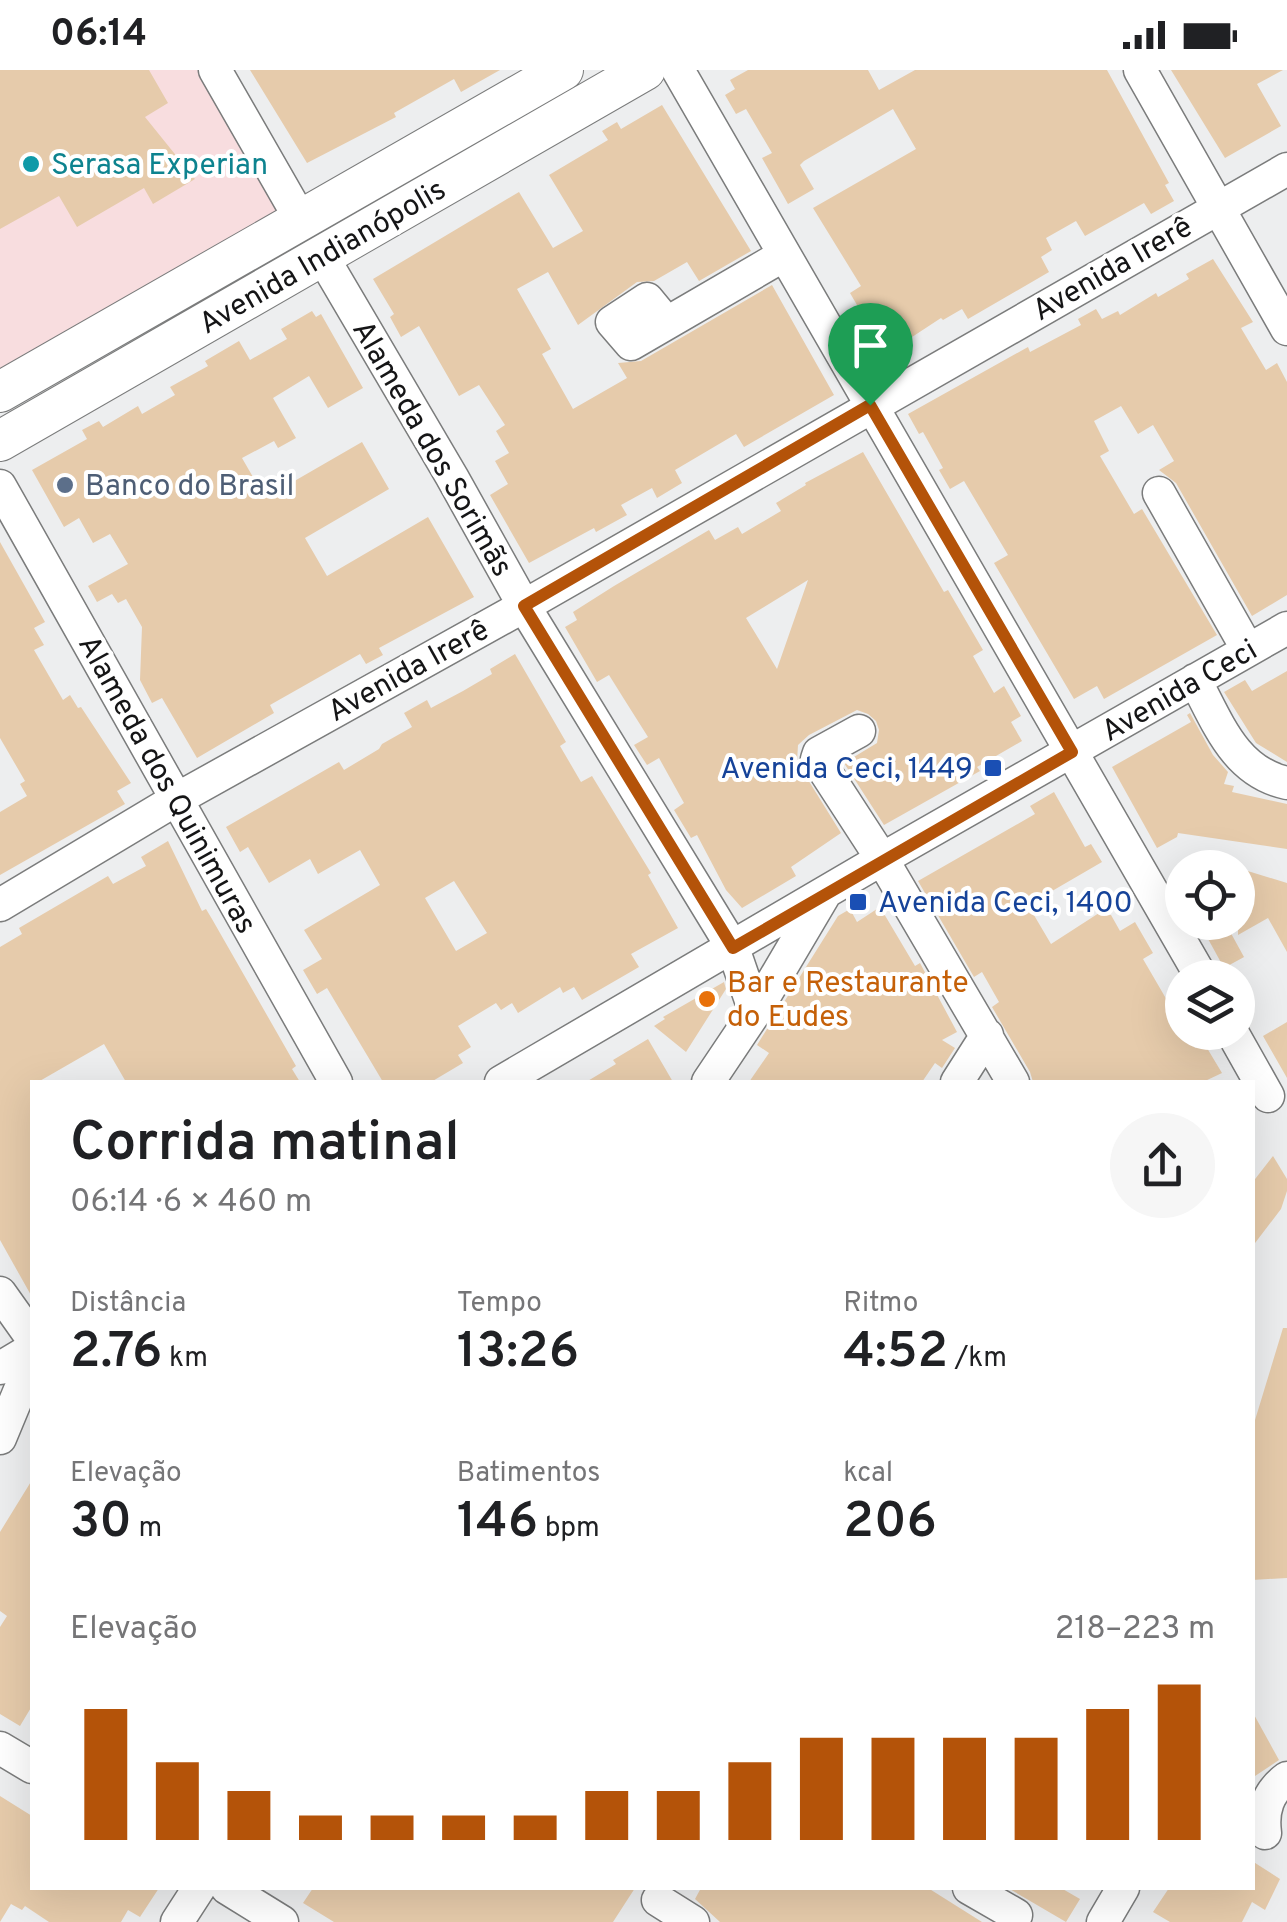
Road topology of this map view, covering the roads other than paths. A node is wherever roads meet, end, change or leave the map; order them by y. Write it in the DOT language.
graph roads {
  1 [pos="215,70"];
  2 [pos="563,70"];
  3 [pos="645,70"];
  4 [pos="678,70"];
  5 [pos="1140,70"];
  6 [pos="1287,169"];
  7 [pos="1220,207"];
  8 [pos="301,220"];
  9 [pos="784,255"];
  10 [pos="322,256"];
  11 [pos="666,322"];
  12 [pos="1287,329"];
  13 [pos="0,392"];
  14 [pos="870,405"];
  15 [pos="0,441"];
  16 [pos="0,486"];
  17 [pos="1159,492"];
  18 [pos="524,606"];
  19 [pos="1287,628"];
  20 [pos="1248,650"];
  21 [pos="1195,680"];
  22 [pos="859,732"];
  23 [pos="1072,752"];
  24 [pos="1287,783"];
  25 [pos="177,799"];
  26 [pos="882,859"];
  27 [pos="826,893"];
  28 [pos="0,906"];
  29 [pos="733,948"];
  30 [pos="1192,960"];
  31 [pos="755,1012"];
  32 [pos="986,1036"];
  33 [pos="1242,1050"];
  34 [pos="335,1080"];
  35 [pos="504,1080"];
  36 [pos="709,1080"];
  37 [pos="958,1080"];
  38 [pos="1012,1080"];
  39 [pos="1268,1096"];
  40 [pos="0,1293"];
  41 [pos="30,1335"];
  42 [pos="30,1350"];
  43 [pos="30,1366"];
  44 [pos="0,1368"];
  45 [pos="0,1438"];
  46 [pos="0,1748"];
  47 [pos="30,1767"];
  48 [pos="1271,1786"];
  49 [pos="1268,1836"];
  50 [pos="198,1890"];
  51 [pos="231,1890"];
  52 [pos="972,1890"];
  53 [pos="1122,1890"];
  54 [pos="656,1903"];
  55 [pos="1016,1915"];
  56 [pos="177,1922"];
  57 [pos="282,1922"];
  58 [pos="693,1922"];
  59 [pos="1103,1922"];
  1 -- 8 [label="street"];
  2 -- 8 [label="main road, Avenida Indianópolis"];
  3 -- 10 [label="main road, Avenida Indianópolis"];
  4 -- 9 [label="street"];
  5 -- 7 [label="street"];
  6 -- 7 [label="street, Avenida Irerê"];
  7 -- 12 [label="street"];
  7 -- 14 [label="street, Avenida Irerê"];
  8 -- 13 [label="main road, Avenida Indianópolis"];
  9 -- 11 [label="street"];
  9 -- 14 [label="street"];
  10 -- 15 [label="main road, Avenida Indianópolis"];
  10 -- 18 [label="street, Alameda dos Sorimãs"];
  14 -- 18 [label="street, Avenida Irerê"];
  14 -- 23 [label="street"];
  16 -- 25 [label="street, Alameda dos Quinimuras"];
  17 -- 20 [label="street"];
  18 -- 25 [label="street, Avenida Irerê"];
  18 -- 29 [label="street, Alameda dos Sorimãs"];
  19 -- 20 [label="street, Avenida Ceci"];
  20 -- 21 [label="street, Avenida Ceci"];
  21 -- 23 [label="street, Avenida Ceci"];
  21 -- 24 [label="street"];
  22 -- 26 [label="street"];
  23 -- 26 [label="street, Avenida Ceci"];
  23 -- 30 [label="street"];
  25 -- 28 [label="street, Avenida Irerê"];
  25 -- 34 [label="street, Alameda dos Quinimuras"];
  26 -- 27 [label="street, Avenida Ceci"];
  26 -- 32 [label="street"];
  27 -- 29 [label="street, Avenida Ceci"];
  27 -- 31 [label="street"];
  29 -- 31 [label="street, Alameda dos Sorimãs"];
  29 -- 35 [label="street, Avenida Ceci"];
  31 -- 36 [label="street"];
  32 -- 37 [label="street"];
  32 -- 38 [label="street"];
  33 -- 39 [label="street"];
  40 -- 41 [label="street"];
  42 -- 44 [label="street"];
  43 -- 45 [label="street"];
  46 -- 47 [label="street"];
  48 -- 49 [label="street"];
  50 -- 56 [label="street"];
  51 -- 57 [label="street"];
  52 -- 55 [label="street"];
  53 -- 59 [label="street"];
  54 -- 58 [label="street"];
}
